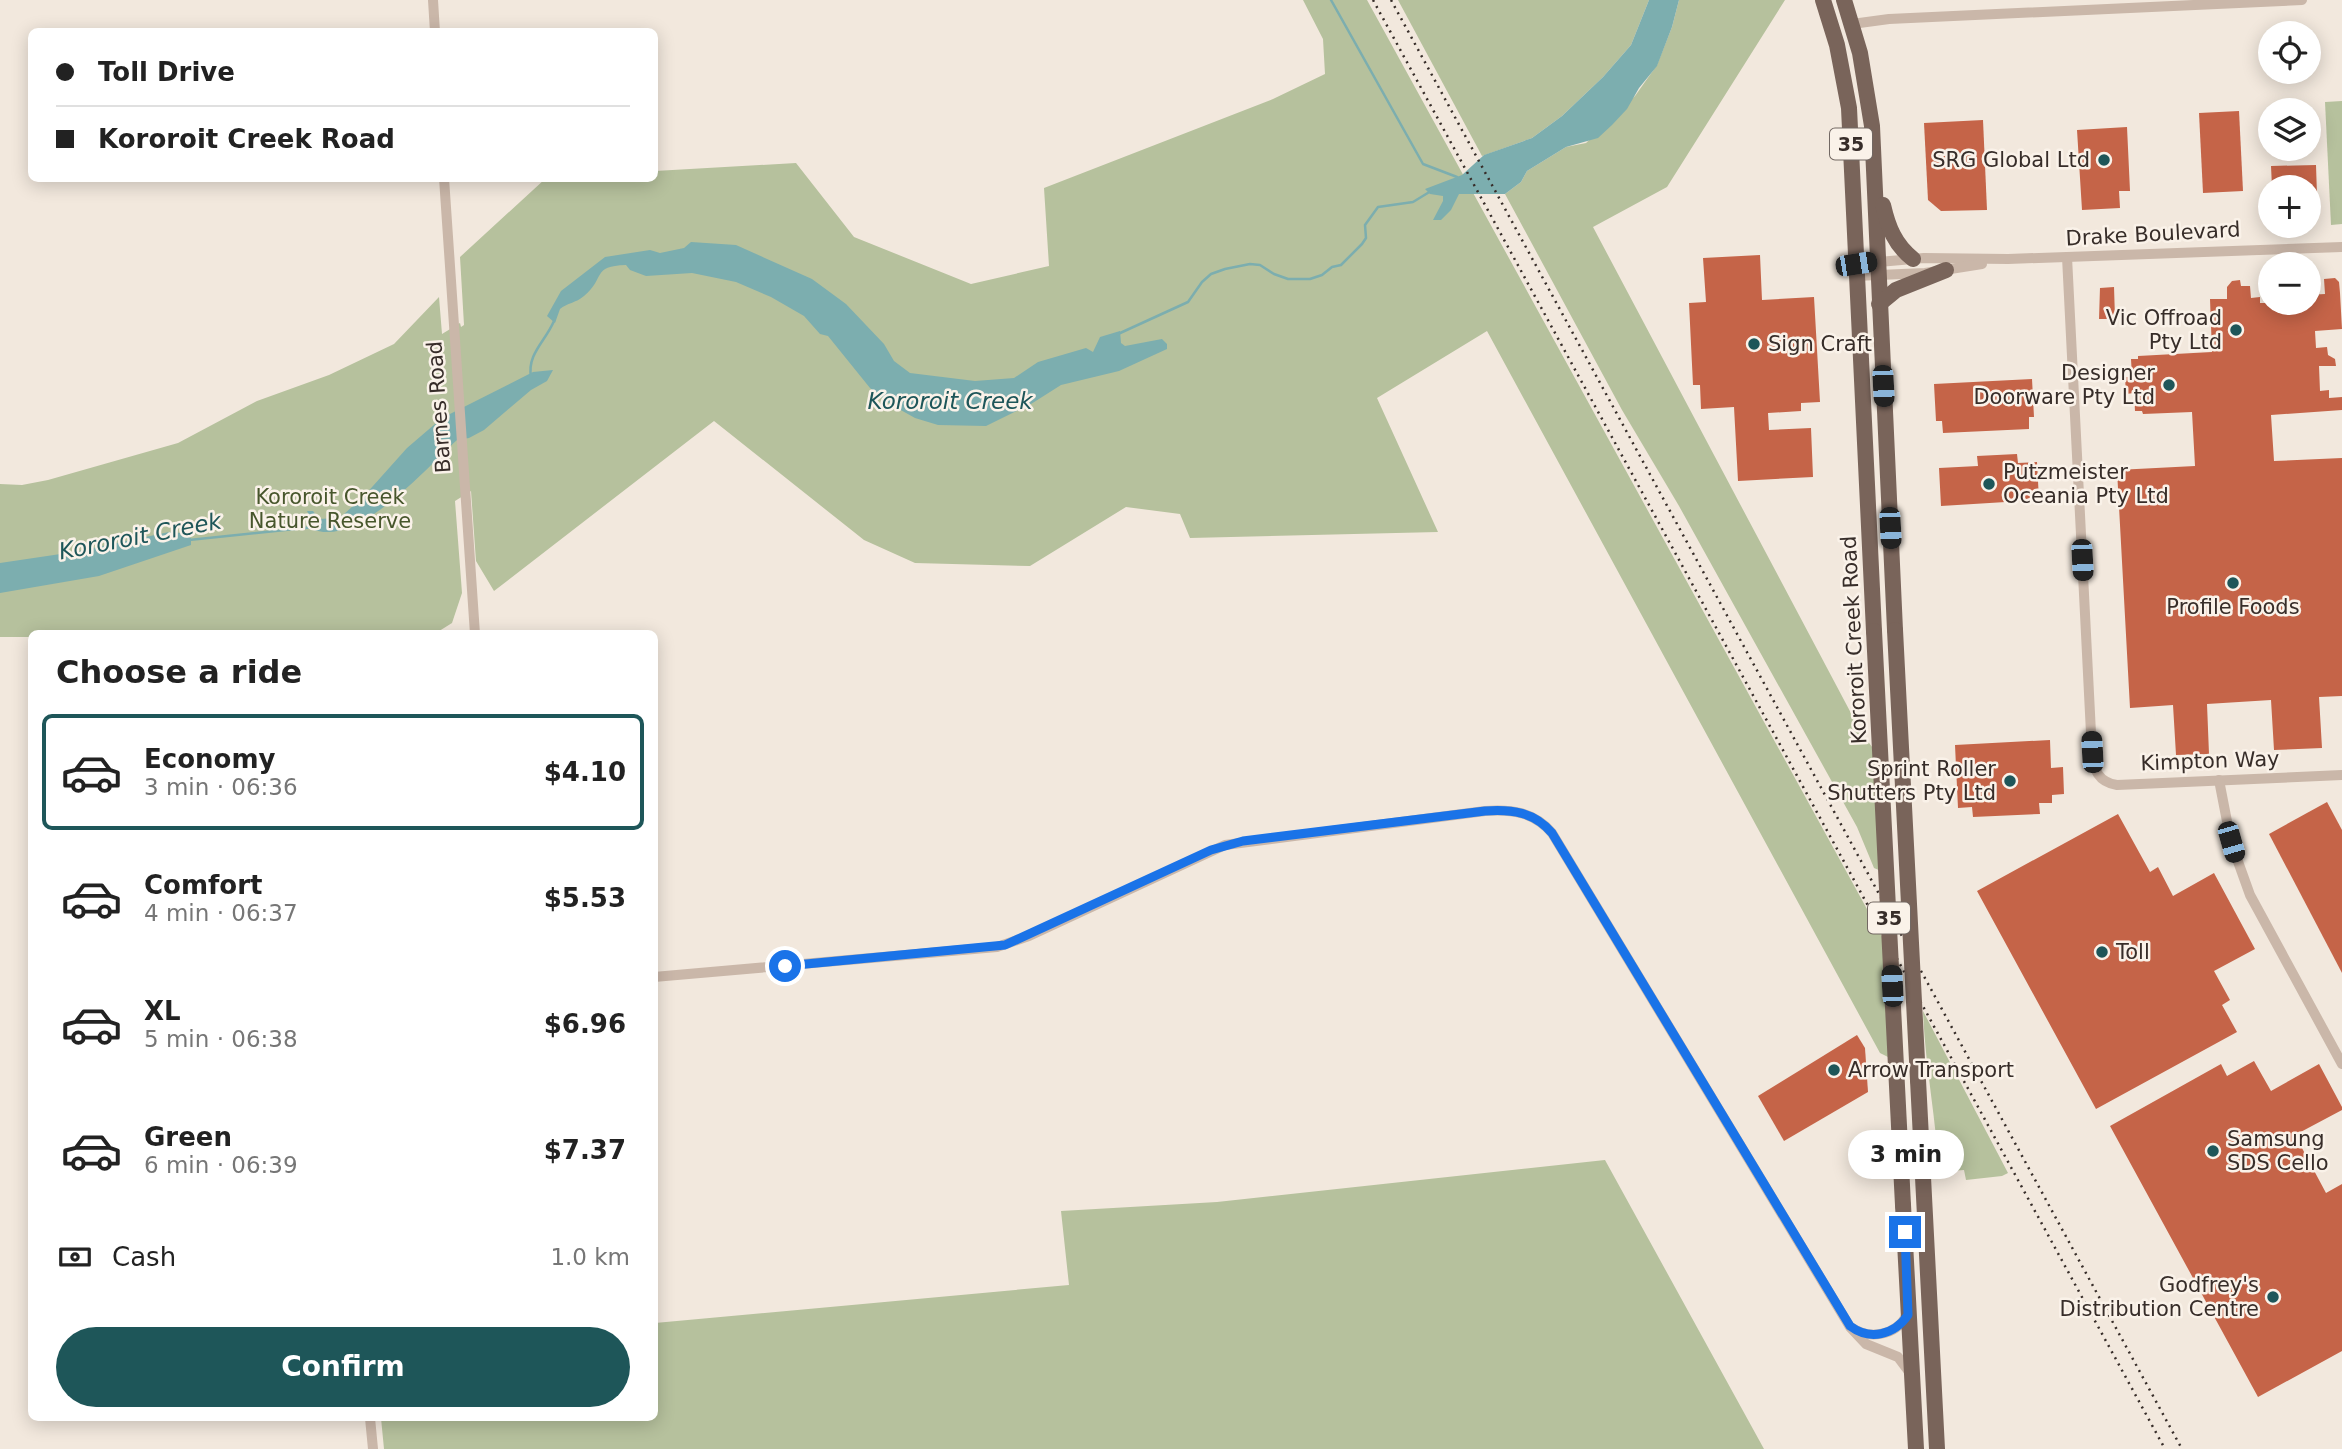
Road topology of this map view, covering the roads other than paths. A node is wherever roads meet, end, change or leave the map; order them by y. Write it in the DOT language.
graph roads {
  1 [pos="433,0"];
  2 [pos="1823,0"];
  3 [pos="1844,0"];
  4 [pos="2302,0"];
  5 [pos="1852,24"];
  6 [pos="435,28"];
  7 [pos="1875,165"];
  8 [pos="444,182"];
  9 [pos="2342,247"];
  10 [pos="2067,257"];
  11 [pos="1913,259"];
  12 [pos="2008,259"];
  13 [pos="1878,268"];
  14 [pos="1856,270"];
  15 [pos="1946,270"];
  16 [pos="1879,304"];
  17 [pos="475,630"];
  18 [pos="2342,775"];
  19 [pos="2219,780"];
  20 [pos="658,977"];
  21 [pos="2342,1064"];
  22 [pos="1908,1303"];
  23 [pos="1850,1326"];
  24 [pos="1913,1393"];
  25 [pos="370,1421"];
  26 [pos="373,1449"];
  27 [pos="1916,1449"];
  28 [pos="1937,1449"];
  1 -- 6 [label="street"];
  2 -- 14 [label="main road, Kororoit Creek Road / 35"];
  3 -- 5 [label="main road, Kororoit Creek Road / 35"];
  4 -- 5 [label="street"];
  5 -- 7 [label="main road, Kororoit Creek Road / 35"];
  7 -- 11 [label="main road"];
  7 -- 13 [label="main road, Kororoit Creek Road / 35"];
  8 -- 17 [label="street, Barnes Road"];
  9 -- 10 [label="street, Drake Boulevard"];
  10 -- 12 [label="street, Drake Boulevard"];
  10 -- 19 [label="street, Kimpton Way"];
  11 -- 12 [label="street, Drake Boulevard"];
  11 -- 13 [label="street, Drake Boulevard"];
  12 -- 15 [label="street, Drake Boulevard"];
  13 -- 14 [label="street, Drake Boulevard"];
  13 -- 15 [label="street, Drake Boulevard"];
  13 -- 16 [label="main road, Kororoit Creek Road / 35"];
  14 -- 22 [label="main road, Kororoit Creek Road / 35, bridge"];
  15 -- 16 [label="main road"];
  16 -- 28 [label="main road, Kororoit Creek Road / 35, bridge"];
  18 -- 19 [label="street, Kimpton Way"];
  19 -- 21 [label="street"];
  20 -- 23 [label="street"];
  22 -- 23 [label="street"];
  22 -- 24 [label="main road, Kororoit Creek Road / 35"];
  23 -- 24 [label="street"];
  24 -- 27 [label="main road, Kororoit Creek Road / 35"];
  25 -- 26 [label="street"];
}
